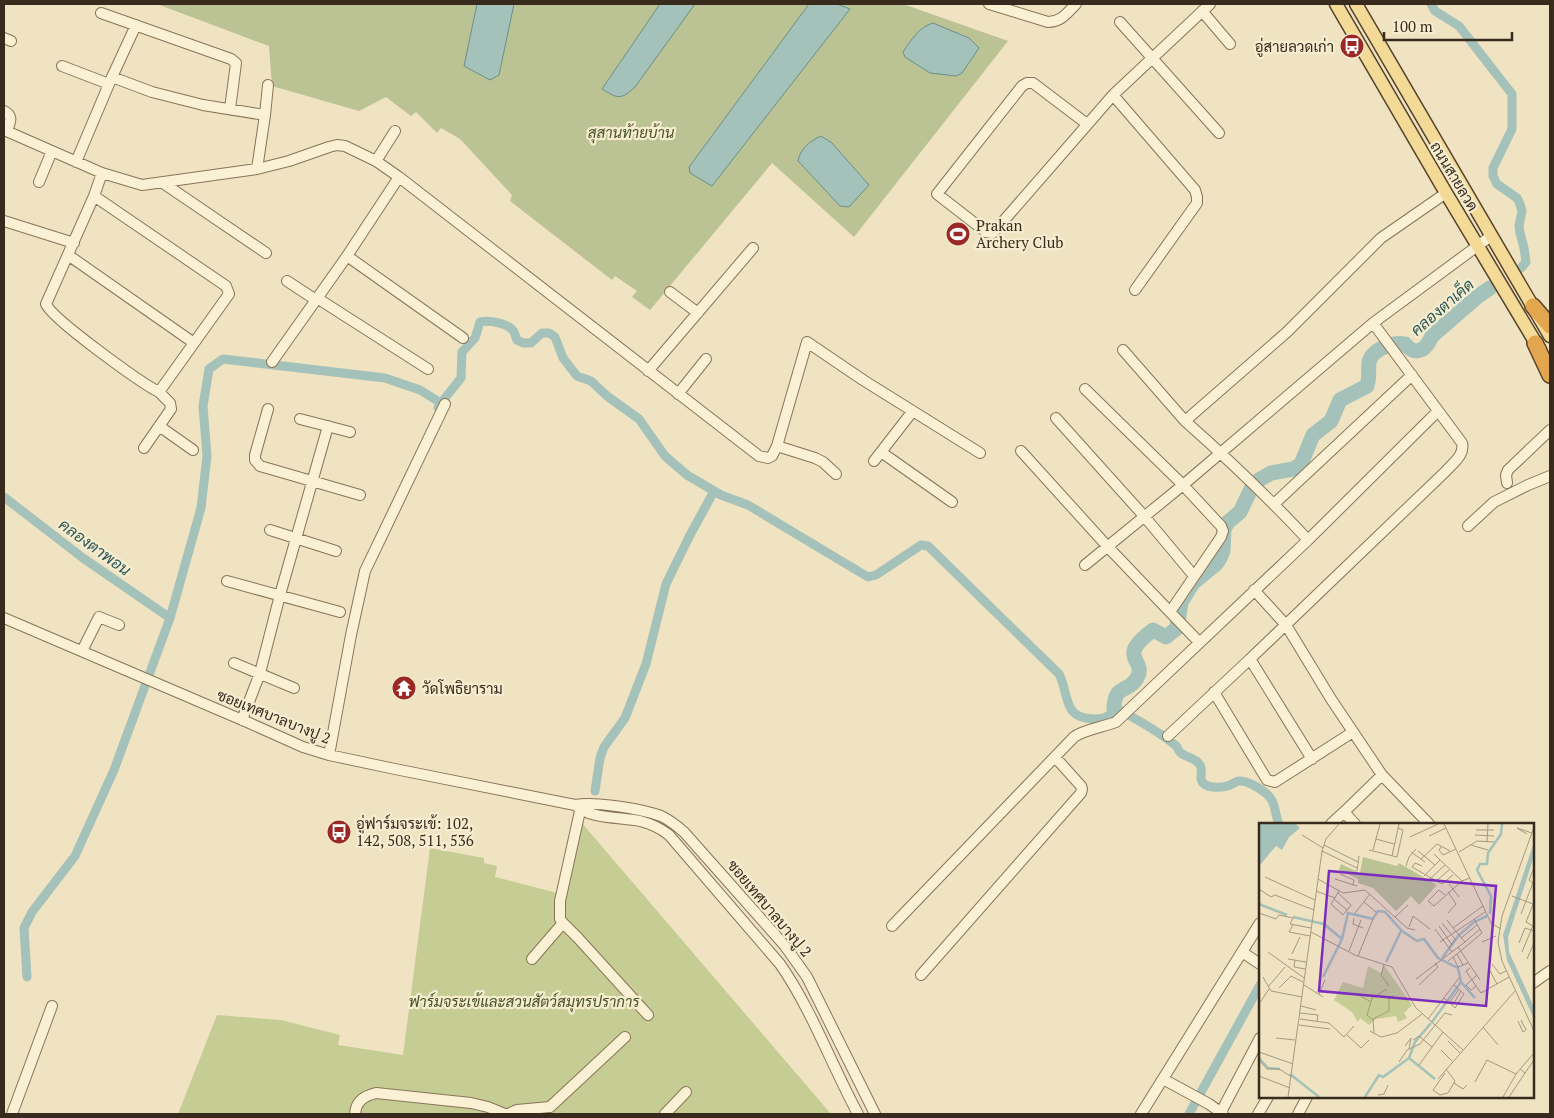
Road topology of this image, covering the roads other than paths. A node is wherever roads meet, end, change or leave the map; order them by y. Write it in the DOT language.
graph roads {
  1 [pos="1076,4"];
  2 [pos="1210,4"];
  3 [pos="1336,4"];
  4 [pos="1356,4"];
  5 [pos="995,5"];
  6 [pos="1202,11"];
  7 [pos="101,13"];
  8 [pos="1120,22"];
  9 [pos="136,25"];
  10 [pos="1230,44"];
  11 [pos="1152,57"];
  12 [pos="62,66"];
  13 [pos="110,81"];
  14 [pos="268,85"];
  15 [pos="1113,95"];
  16 [pos="230,109"];
  17 [pos="4,111"];
  18 [pos="265,115"];
  19 [pos="1087,124"];
  20 [pos="5,130"];
  21 [pos="395,130"];
  22 [pos="1219,133"];
  23 [pos="52,151"];
  24 [pos="376,161"];
  25 [pos="76,162"];
  26 [pos="257,169"];
  27 [pos="102,173"];
  28 [pos="399,177"];
  29 [pos="39,182"];
  30 [pos="163,183"];
  31 [pos="1446,194"];
  32 [pos="94,196"];
  33 [pos="4,221"];
  34 [pos="1491,236"];
  35 [pos="74,243"];
  36 [pos="1477,245"];
  37 [pos="753,248"];
  38 [pos="266,253"];
  39 [pos="68,255"];
  40 [pos="347,256"];
  41 [pos="286,281"];
  42 [pos="1135,290"];
  43 [pos="670,292"];
  44 [pos="316,299"];
  45 [pos="1533,306"];
  46 [pos="698,313"];
  47 [pos="1373,323"];
  48 [pos="1550,326"];
  49 [pos="1550,336"];
  50 [pos="463,338"];
  51 [pos="194,343"];
  52 [pos="1535,343"];
  53 [pos="1123,350"];
  54 [pos="706,358"];
  55 [pos="272,362"];
  56 [pos="1550,363"];
  57 [pos="428,368"];
  58 [pos="648,371"];
  59 [pos="1412,374"];
  60 [pos="1550,375"];
  61 [pos="1085,389"];
  62 [pos="159,392"];
  63 [pos="678,394"];
  64 [pos="445,404"];
  65 [pos="268,409"];
  66 [pos="1438,411"];
  67 [pos="912,412"];
  68 [pos="1056,418"];
  69 [pos="300,419"];
  70 [pos="1185,421"];
  71 [pos="159,426"];
  72 [pos="328,426"];
  73 [pos="1550,430"];
  74 [pos="350,432"];
  75 [pos="777,446"];
  76 [pos="144,448"];
  77 [pos="193,450"];
  78 [pos="1021,451"];
  79 [pos="881,452"];
  80 [pos="980,453"];
  81 [pos="1222,453"];
  82 [pos="874,461"];
  83 [pos="836,474"];
  84 [pos="1550,476"];
  85 [pos="313,481"];
  86 [pos="1507,483"];
  87 [pos="1183,485"];
  88 [pos="360,495"];
  89 [pos="952,502"];
  90 [pos="1274,504"];
  91 [pos="1144,516"];
  92 [pos="1468,526"];
  93 [pos="270,530"];
  94 [pos="296,539"];
  95 [pos="1308,540"];
  96 [pos="1107,546"];
  97 [pos="336,551"];
  98 [pos="1085,565"];
  99 [pos="1194,576"];
  100 [pos="227,581"];
  101 [pos="1254,590"];
  102 [pos="280,595"];
  103 [pos="340,612"];
  104 [pos="1170,612"];
  105 [pos="4,618"];
  106 [pos="119,625"];
  107 [pos="1286,625"];
  108 [pos="1199,642"];
  109 [pos="82,651"];
  110 [pos="1250,659"];
  111 [pos="234,662"];
  112 [pos="260,673"];
  113 [pos="294,688"];
  114 [pos="1214,692"];
  115 [pos="242,720"];
  116 [pos="1353,732"];
  117 [pos="1168,736"];
  118 [pos="329,755"];
  119 [pos="1055,757"];
  120 [pos="1312,759"];
  121 [pos="1382,775"];
  122 [pos="578,808"];
  123 [pos="1344,812"];
  124 [pos="1332,823"];
  125 [pos="1354,823"];
  126 [pos="1428,823"];
  127 [pos="563,923"];
  128 [pos="1259,925"];
  129 [pos="892,926"];
  130 [pos="1242,952"];
  131 [pos="532,959"];
  132 [pos="1259,963"];
  133 [pos="1550,971"];
  134 [pos="921,975"];
  135 [pos="1534,982"];
  136 [pos="52,1006"];
  137 [pos="648,1015"];
  138 [pos="624,1036"];
  139 [pos="1259,1040"];
  140 [pos="1163,1079"];
  141 [pos="686,1092"];
  142 [pos="1267,1098"];
  143 [pos="1306,1098"];
  144 [pos="1222,1113"];
  145 [pos="12,1114"];
  146 [pos="356,1114"];
  147 [pos="506,1114"];
  148 [pos="665,1114"];
  149 [pos="858,1114"];
  150 [pos="874,1114"];
  151 [pos="1140,1114"];
  152 [pos="1258,1114"];
  153 [pos="1298,1114"];
  1 -- 5 [label="street"];
  2 -- 6 [label="street"];
  3 -- 31 [label="main road, ถนนสายลวด"];
  4 -- 34 [label="main road, ถนนสายลวด"];
  6 -- 10 [label="street"];
  6 -- 11 [label="street"];
  7 -- 9 [label="street"];
  8 -- 11 [label="street"];
  9 -- 13 [label="street"];
  9 -- 16 [label="street"];
  11 -- 15 [label="street"];
  11 -- 22 [label="street"];
  12 -- 13 [label="street"];
  13 -- 16 [label="street"];
  13 -- 25 [label="street"];
  14 -- 18 [label="street"];
  15 -- 19 [label="street"];
  15 -- 42 [label="street"];
  16 -- 18 [label="street"];
  17 -- 20 [label="street"];
  18 -- 26 [label="street"];
  19 -- 19 [label="street"];
  20 -- 23 [label="street"];
  21 -- 24 [label="street"];
  23 -- 25 [label="street"];
  23 -- 29 [label="street"];
  24 -- 26 [label="street"];
  24 -- 28 [label="street"];
  25 -- 27 [label="street"];
  26 -- 30 [label="street"];
  27 -- 30 [label="street"];
  27 -- 32 [label="street"];
  28 -- 40 [label="street"];
  28 -- 58 [label="street"];
  30 -- 38 [label="street"];
  31 -- 36 [label="main road, ถนนสายลวด"];
  31 -- 70 [label="street"];
  32 -- 35 [label="street"];
  32 -- 51 [label="street"];
  33 -- 35 [label="street"];
  34 -- 36 [label="street"];
  34 -- 45 [label="main road, ถนนสายลวด"];
  35 -- 39 [label="street"];
  36 -- 47 [label="street"];
  36 -- 52 [label="main road, ถนนสายลวด"];
  37 -- 46 [label="street"];
  39 -- 51 [label="street"];
  39 -- 62 [label="street"];
  40 -- 44 [label="street"];
  40 -- 50 [label="street"];
  41 -- 44 [label="street"];
  43 -- 46 [label="street"];
  44 -- 55 [label="street"];
  44 -- 57 [label="street"];
  45 -- 48 [label="highway"];
  45 -- 49 [label="main road, ถนนสายลวด"];
  46 -- 58 [label="street"];
  47 -- 59 [label="street"];
  47 -- 81 [label="street"];
  51 -- 62 [label="street"];
  52 -- 56 [label="main road, ถนนสายลวด"];
  52 -- 60 [label="highway"];
  53 -- 70 [label="street"];
  54 -- 63 [label="street"];
  58 -- 63 [label="street"];
  59 -- 66 [label="street"];
  59 -- 90 [label="street"];
  61 -- 87 [label="street"];
  62 -- 71 [label="street"];
  63 -- 75 [label="street"];
  64 -- 118 [label="street"];
  65 -- 85 [label="street"];
  66 -- 95 [label="street"];
  66 -- 107 [label="street"];
  67 -- 75 [label="street"];
  67 -- 79 [label="street"];
  67 -- 80 [label="street"];
  68 -- 91 [label="street"];
  69 -- 72 [label="street"];
  70 -- 81 [label="street"];
  71 -- 76 [label="street"];
  71 -- 77 [label="street"];
  72 -- 74 [label="street"];
  72 -- 85 [label="street"];
  73 -- 86 [label="street"];
  75 -- 83 [label="street"];
  78 -- 96 [label="street"];
  79 -- 82 [label="street"];
  79 -- 89 [label="street"];
  81 -- 87 [label="street"];
  81 -- 90 [label="street"];
  84 -- 92 [label="street"];
  85 -- 88 [label="street"];
  85 -- 94 [label="street"];
  87 -- 91 [label="street"];
  87 -- 99 [label="street"];
  90 -- 95 [label="street"];
  91 -- 96 [label="street"];
  91 -- 99 [label="street"];
  93 -- 94 [label="street"];
  94 -- 97 [label="street"];
  94 -- 102 [label="street"];
  95 -- 101 [label="street"];
  96 -- 98 [label="street"];
  96 -- 104 [label="street"];
  99 -- 104 [label="street"];
  100 -- 102 [label="street"];
  101 -- 107 [label="street"];
  101 -- 108 [label="street"];
  102 -- 103 [label="street"];
  102 -- 112 [label="street"];
  104 -- 108 [label="street"];
  105 -- 109 [label="street, ซอยเทศบาลบางปู 2"];
  106 -- 109 [label="street"];
  107 -- 110 [label="street"];
  107 -- 116 [label="street"];
  108 -- 119 [label="street"];
  109 -- 115 [label="street, ซอยเทศบาลบางปู 2"];
  110 -- 114 [label="street"];
  110 -- 120 [label="street"];
  111 -- 112 [label="street"];
  112 -- 113 [label="street"];
  112 -- 115 [label="street"];
  114 -- 117 [label="street"];
  114 -- 120 [label="street"];
  115 -- 118 [label="street, ซอยเทศบาลบางปู 2"];
  116 -- 120 [label="street"];
  116 -- 121 [label="street"];
  118 -- 122 [label="street, ซอยเทศบาลบางปู 2"];
  119 -- 129 [label="street"];
  119 -- 134 [label="street"];
  121 -- 123 [label="street"];
  121 -- 126 [label="street"];
  122 -- 127 [label="street"];
  122 -- 149 [label="street, ซอยเทศบาลบางปู 2"];
  122 -- 150 [label="street, ซอยเทศบาลบางปู 2"];
  123 -- 124 [label="street"];
  123 -- 125 [label="street"];
  127 -- 131 [label="street"];
  127 -- 137 [label="street"];
  128 -- 130 [label="street"];
  130 -- 132 [label="street"];
  130 -- 140 [label="street"];
  133 -- 135 [label="street"];
  136 -- 145 [label="street"];
  138 -- 147 [label="street"];
  139 -- 144 [label="street"];
  140 -- 144 [label="street"];
  140 -- 151 [label="street"];
  141 -- 148 [label="street"];
  142 -- 152 [label="street"];
  143 -- 153 [label="street"];
  146 -- 147 [label="street"];
}
